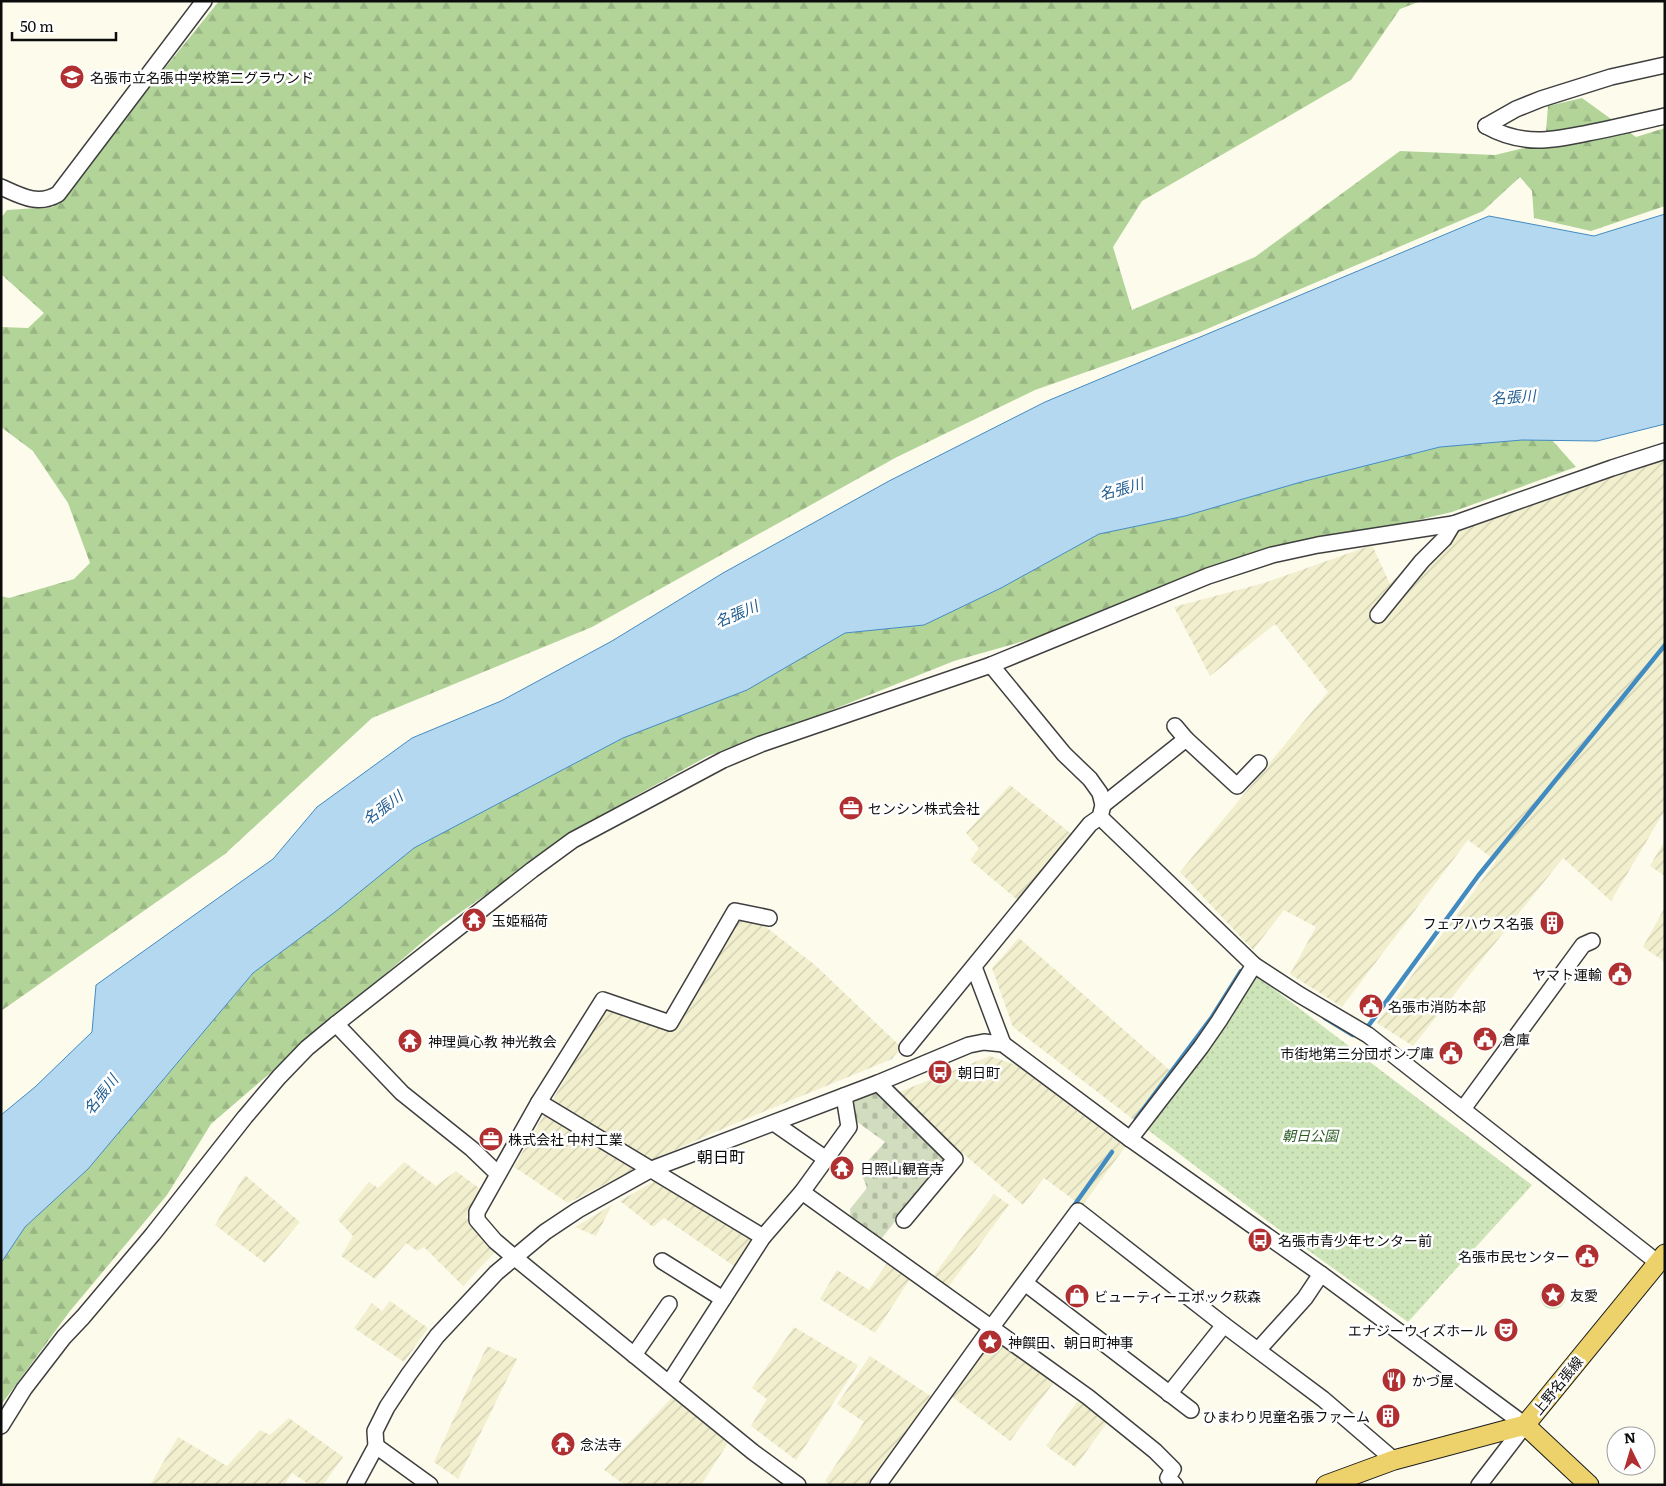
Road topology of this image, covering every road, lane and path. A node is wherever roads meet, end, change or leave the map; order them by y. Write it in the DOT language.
graph roads {
  1 [pos="204,1"];
  2 [pos="1665,65"];
  3 [pos="1665,116"];
  4 [pos="1,187"];
  5 [pos="1665,451"];
  6 [pos="1453,524"];
  7 [pos="1378,615"];
  8 [pos="991,665"];
  9 [pos="1175,726"];
  10 [pos="1186,740"];
  11 [pos="1259,763"];
  12 [pos="1102,811"];
  13 [pos="769,918"];
  14 [pos="1592,941"];
  15 [pos="974,967"];
  16 [pos="1251,970"];
  17 [pos="336,1024"];
  18 [pos="1003,1044"];
  19 [pos="907,1048"];
  20 [pos="878,1083"];
  21 [pos="844,1096"];
  22 [pos="538,1102"];
  23 [pos="1462,1109"];
  24 [pos="774,1123"];
  25 [pos="1130,1139"];
  26 [pos="826,1159"];
  27 [pos="652,1169"];
  28 [pos="498,1174"];
  29 [pos="802,1192"];
  30 [pos="904,1220"];
  31 [pos="763,1237"];
  32 [pos="514,1257"];
  33 [pos="1662,1259"];
  34 [pos="662,1261"];
  35 [pos="1321,1274"];
  36 [pos="1024,1283"];
  37 [pos="723,1299"];
  38 [pos="669,1304"];
  39 [pos="1224,1325"];
  40 [pos="991,1328"];
  41 [pos="1258,1350"];
  42 [pos="634,1355"];
  43 [pos="669,1383"];
  44 [pos="1169,1394"];
  45 [pos="1191,1410"];
  46 [pos="1525,1425"];
  47 [pos="1,1426"];
  48 [pos="376,1446"];
  49 [pos="1394,1460"];
  50 [pos="355,1485"];
  51 [pos="430,1485"];
  52 [pos="798,1485"];
  53 [pos="878,1485"];
  54 [pos="1175,1485"];
  55 [pos="1326,1485"];
  56 [pos="1479,1485"];
  57 [pos="1589,1485"];
  1 -- 4 [label="street"];
  2 -- 3 [label="street"];
  5 -- 6 [label="street"];
  6 -- 7 [label="street"];
  6 -- 8 [label="street"];
  8 -- 12 [label="street"];
  8 -- 17 [label="street"];
  9 -- 10 [label="street"];
  10 -- 11 [label="street"];
  10 -- 12 [label="street"];
  12 -- 15 [label="street"];
  12 -- 16 [label="street"];
  13 -- 22 [label="street"];
  14 -- 23 [label="street"];
  15 -- 18 [label="street"];
  15 -- 19 [label="street"];
  16 -- 23 [label="street"];
  16 -- 25 [label="street"];
  17 -- 28 [label="street"];
  17 -- 47 [label="street"];
  18 -- 20 [label="street"];
  18 -- 25 [label="street"];
  20 -- 21 [label="street"];
  20 -- 30 [label="street"];
  21 -- 24 [label="street"];
  21 -- 26 [label="street"];
  22 -- 27 [label="street"];
  22 -- 28 [label="street"];
  23 -- 33 [label="street"];
  24 -- 26 [label="street"];
  24 -- 27 [label="street"];
  25 -- 35 [label="street"];
  26 -- 29 [label="street"];
  27 -- 31 [label="street"];
  27 -- 32 [label="street"];
  28 -- 32 [label="street"];
  29 -- 31 [label="street"];
  29 -- 40 [label="street"];
  31 -- 37 [label="street"];
  32 -- 42 [label="street"];
  32 -- 48 [label="street"];
  33 -- 46 [label="main road, 上野名張線"];
  34 -- 37 [label="street"];
  35 -- 41 [label="street"];
  35 -- 46 [label="street"];
  36 -- 39 [label="street"];
  36 -- 40 [label="street"];
  36 -- 44 [label="street"];
  37 -- 43 [label="street"];
  38 -- 42 [label="street"];
  39 -- 41 [label="street"];
  39 -- 44 [label="street"];
  40 -- 53 [label="street"];
  40 -- 54 [label="street"];
  41 -- 49 [label="street"];
  42 -- 43 [label="street"];
  43 -- 52 [label="street"];
  44 -- 45 [label="street"];
  46 -- 49 [label="main road, 上野名張線"];
  46 -- 56 [label="street"];
  46 -- 57 [label="main road"];
  48 -- 50 [label="street"];
  48 -- 51 [label="street"];
  49 -- 55 [label="main road, 上野名張線"];
}
